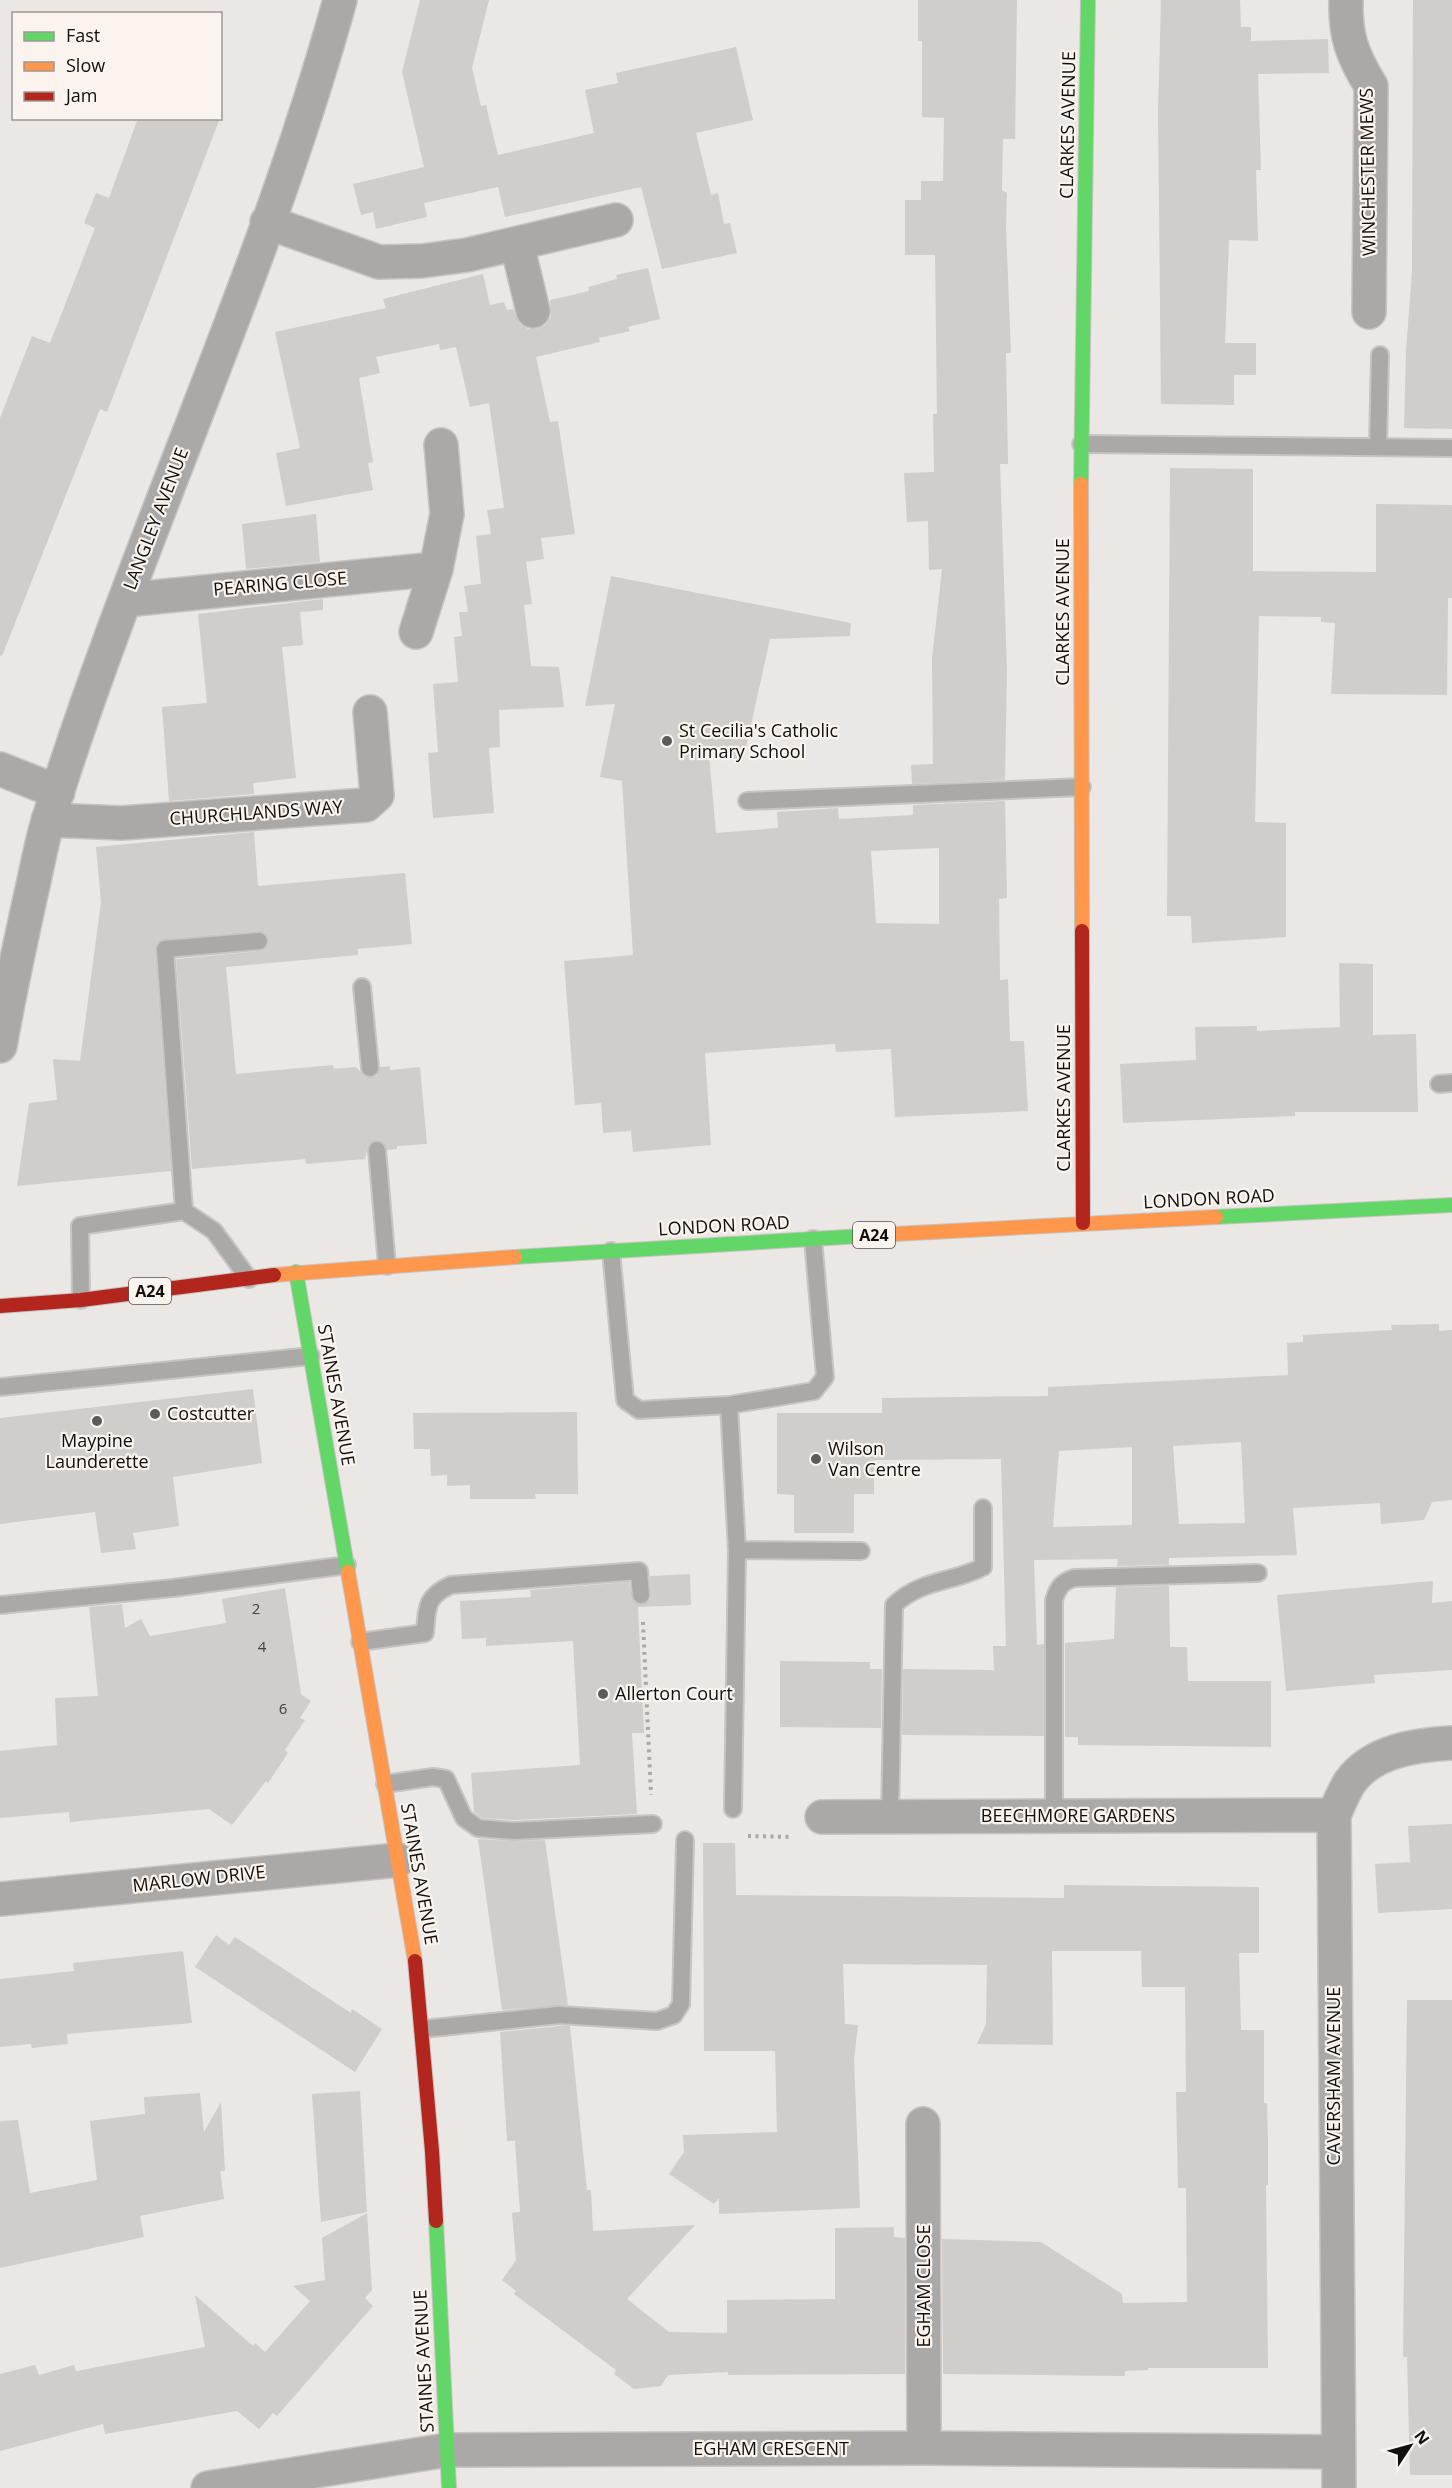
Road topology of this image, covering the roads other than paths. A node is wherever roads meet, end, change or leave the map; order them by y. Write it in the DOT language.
graph roads {
  1 [pos="340,0"];
  2 [pos="1088,0"];
  3 [pos="1346,0"];
  4 [pos="616,220"];
  5 [pos="267,222"];
  6 [pos="517,244"];
  7 [pos="533,311"];
  8 [pos="1369,312"];
  9 [pos="1380,355"];
  10 [pos="1081,444"];
  11 [pos="441,445"];
  12 [pos="1378,447"];
  13 [pos="1452,448"];
  14 [pos="436,569"];
  15 [pos="125,600"];
  16 [pos="416,632"];
  17 [pos="370,712"];
  18 [pos="0,769"];
  19 [pos="1082,787"];
  20 [pos="747,801"];
  21 [pos="53,806"];
  22 [pos="11,933"];
  23 [pos="258,941"];
  24 [pos="362,987"];
  25 [pos="0,1046"];
  26 [pos="370,1068"];
  27 [pos="377,1150"];
  28 [pos="1452,1205"];
  29 [pos="183,1211"];
  30 [pos="1083,1224"];
  31 [pos="813,1239"];
  32 [pos="611,1251"];
  33 [pos="387,1266"];
  34 [pos="296,1272"];
  35 [pos="249,1279"];
  36 [pos="1,1300"];
  37 [pos="81,1300"];
  38 [pos="311,1356"];
  39 [pos="0,1387"];
  40 [pos="729,1405"];
  41 [pos="983,1508"];
  42 [pos="737,1550"];
  43 [pos="861,1551"];
  44 [pos="347,1565"];
  45 [pos="1258,1573"];
  46 [pos="641,1595"];
  47 [pos="0,1605"];
  48 [pos="360,1642"];
  49 [pos="1452,1743"];
  50 [pos="385,1784"];
  51 [pos="733,1809"];
  52 [pos="1334,1815"];
  53 [pos="890,1816"];
  54 [pos="1054,1816"];
  55 [pos="822,1817"];
  56 [pos="653,1824"];
  57 [pos="685,1840"];
  58 [pos="398,1860"];
  59 [pos="0,1899"];
  60 [pos="423,2029"];
  61 [pos="923,2124"];
  62 [pos="924,2448"];
  63 [pos="447,2450"];
  64 [pos="1338,2452"];
  65 [pos="208,2488"];
  66 [pos="449,2488"];
  67 [pos="1339,2488"];
  1 -- 5 [label="street, LANGLEY AVENUE"];
  2 -- 10 [label="main road, CLARKES AVENUE"];
  3 -- 8 [label="street, WINCHESTER MEWS"];
  4 -- 6 [label="street"];
  5 -- 6 [label="street"];
  5 -- 15 [label="street, LANGLEY AVENUE"];
  6 -- 7 [label="street"];
  9 -- 12 [label="lane"];
  10 -- 12 [label="lane"];
  10 -- 19 [label="main road, CLARKES AVENUE"];
  11 -- 14 [label="street"];
  12 -- 13 [label="lane"];
  14 -- 15 [label="street, PEARING CLOSE"];
  14 -- 16 [label="street"];
  15 -- 21 [label="street, LANGLEY AVENUE"];
  17 -- 21 [label="street, CHURCHLANDS WAY"];
  18 -- 21 [label="street"];
  19 -- 20 [label="lane"];
  19 -- 30 [label="main road, CLARKES AVENUE"];
  21 -- 22 [label="street, LANGLEY AVENUE"];
  22 -- 25 [label="street, LANGLEY AVENUE"];
  23 -- 29 [label="lane"];
  24 -- 26 [label="lane"];
  27 -- 33 [label="lane"];
  28 -- 30 [label="main road, LONDON ROAD / A24"];
  29 -- 35 [label="lane"];
  29 -- 37 [label="lane"];
  30 -- 31 [label="main road, LONDON ROAD / A24"];
  31 -- 32 [label="main road, LONDON ROAD / A24"];
  31 -- 40 [label="lane"];
  32 -- 33 [label="main road, LONDON ROAD / A24"];
  32 -- 40 [label="lane"];
  33 -- 34 [label="main road, LONDON ROAD / A24"];
  34 -- 35 [label="main road, LONDON ROAD / A24"];
  34 -- 38 [label="main road, STAINES AVENUE"];
  35 -- 37 [label="main road, LONDON ROAD / A24"];
  36 -- 37 [label="main road, LONDON ROAD / A24"];
  38 -- 39 [label="lane"];
  38 -- 44 [label="main road, STAINES AVENUE"];
  40 -- 42 [label="lane"];
  41 -- 53 [label="lane"];
  42 -- 43 [label="lane"];
  42 -- 51 [label="lane"];
  44 -- 47 [label="lane"];
  44 -- 48 [label="main road, STAINES AVENUE"];
  45 -- 54 [label="lane"];
  46 -- 48 [label="lane"];
  48 -- 50 [label="main road, STAINES AVENUE"];
  49 -- 52 [label="street, CAVERSHAM AVENUE"];
  50 -- 56 [label="lane"];
  50 -- 58 [label="main road, STAINES AVENUE"];
  52 -- 54 [label="street, BEECHMORE GARDENS"];
  52 -- 64 [label="street, CAVERSHAM AVENUE"];
  53 -- 54 [label="street, BEECHMORE GARDENS"];
  53 -- 55 [label="street, BEECHMORE GARDENS"];
  57 -- 60 [label="lane"];
  58 -- 59 [label="street, MARLOW DRIVE"];
  58 -- 60 [label="main road, STAINES AVENUE"];
  60 -- 63 [label="main road, STAINES AVENUE"];
  61 -- 62 [label="street, EGHAM CLOSE"];
  62 -- 63 [label="street, EGHAM CRESCENT"];
  62 -- 64 [label="street, EGHAM CRESCENT"];
  63 -- 65 [label="street, EGHAM CRESCENT"];
  63 -- 66 [label="main road, STAINES AVENUE"];
  64 -- 67 [label="street, CAVERSHAM AVENUE"];
}
